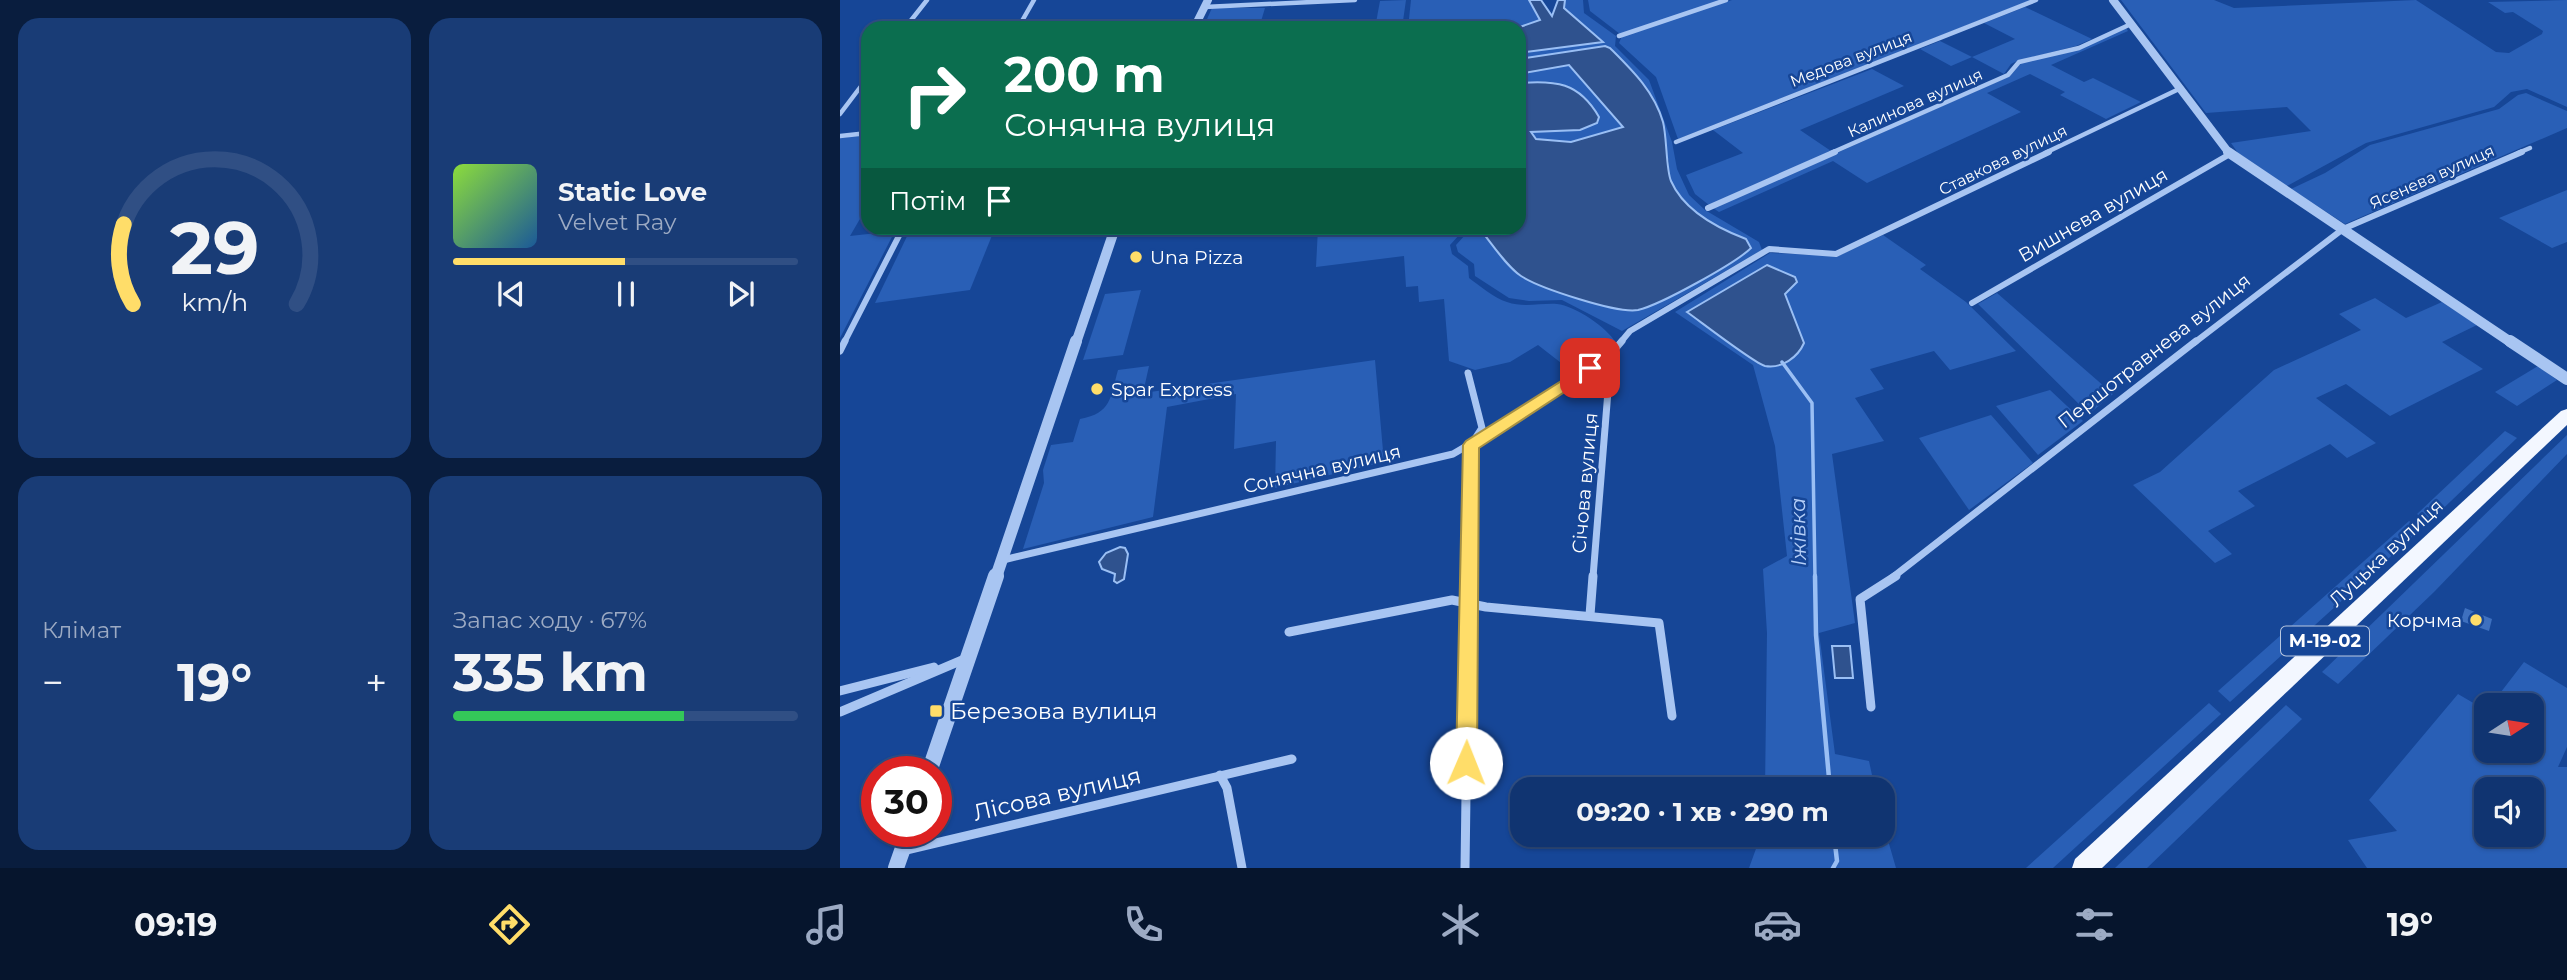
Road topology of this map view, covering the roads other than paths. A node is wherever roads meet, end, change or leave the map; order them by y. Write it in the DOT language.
graph roads {
  1 [pos="927,0"];
  2 [pos="1034,0"];
  3 [pos="1355,0"];
  4 [pos="1727,0"];
  5 [pos="2036,0"];
  6 [pos="2113,0"];
  7 [pos="1206,3"];
  8 [pos="910,21"];
  9 [pos="1022,21"];
  10 [pos="1197,21"];
  11 [pos="2131,24"];
  12 [pos="1619,36"];
  13 [pos="861,86"];
  14 [pos="2179,89"];
  15 [pos="840,114"];
  16 [pos="861,134"];
  17 [pos="840,136"];
  18 [pos="1676,142"];
  19 [pos="2530,148"];
  20 [pos="2230,154"];
  21 [pos="1708,208"];
  22 [pos="2343,229"];
  23 [pos="900,235"];
  24 [pos="1113,235"];
  25 [pos="1836,254"];
  26 [pos="1972,303"];
  27 [pos="840,351"];
  28 [pos="1611,354"];
  29 [pos="1468,373"];
  30 [pos="2567,379"];
  31 [pos="2567,415"];
  32 [pos="1471,445"];
  33 [pos="1003,560"];
  34 [pos="1468,605"];
  35 [pos="1590,615"];
  36 [pos="1289,632"];
  37 [pos="960,660"];
  38 [pos="840,691"];
  39 [pos="1871,707"];
  40 [pos="840,712"];
  41 [pos="1672,716"];
  42 [pos="933,756"];
  43 [pos="1292,759"];
  44 [pos="1220,775"];
  45 [pos="899,860"];
  46 [pos="1242,868"];
  47 [pos="1465,868"];
  48 [pos="2084,868"];
  1 -- 8 [label="street"];
  2 -- 9 [label="street"];
  3 -- 7 [label="street"];
  4 -- 12 [label="street"];
  5 -- 18 [label="street, Медова вулиця"];
  6 -- 11 [label="street"];
  7 -- 10 [label="street"];
  11 -- 14 [label="street"];
  11 -- 21 [label="street, Калинова вулиця"];
  13 -- 15 [label="street"];
  14 -- 20 [label="street"];
  14 -- 25 [label="street, Ставкова вулиця"];
  16 -- 17 [label="street"];
  19 -- 22 [label="street, Ясенева вулиця"];
  20 -- 22 [label="street"];
  20 -- 26 [label="street, Вишнева вулиця"];
  22 -- 30 [label="street"];
  22 -- 39 [label="street, Першотравнева вулиця"];
  23 -- 27 [label="street"];
  24 -- 33 [label="street"];
  25 -- 28 [label="street, Сонячна вулиця"];
  28 -- 32 [label="street, Сонячна вулиця"];
  28 -- 35 [label="street, Січова вулиця"];
  29 -- 32 [label="street"];
  31 -- 48 [label="main road, Луцька вулиця / М-19-02"];
  32 -- 33 [label="street, Сонячна вулиця"];
  32 -- 34 [label="street"];
  33 -- 37 [label="street"];
  34 -- 35 [label="street"];
  34 -- 36 [label="street"];
  34 -- 47 [label="street"];
  35 -- 41 [label="street"];
  37 -- 38 [label="street"];
  37 -- 40 [label="street"];
  37 -- 42 [label="street"];
  43 -- 44 [label="street, Лісова вулиця"];
  44 -- 45 [label="street, Лісова вулиця"];
  44 -- 46 [label="street"];
}
